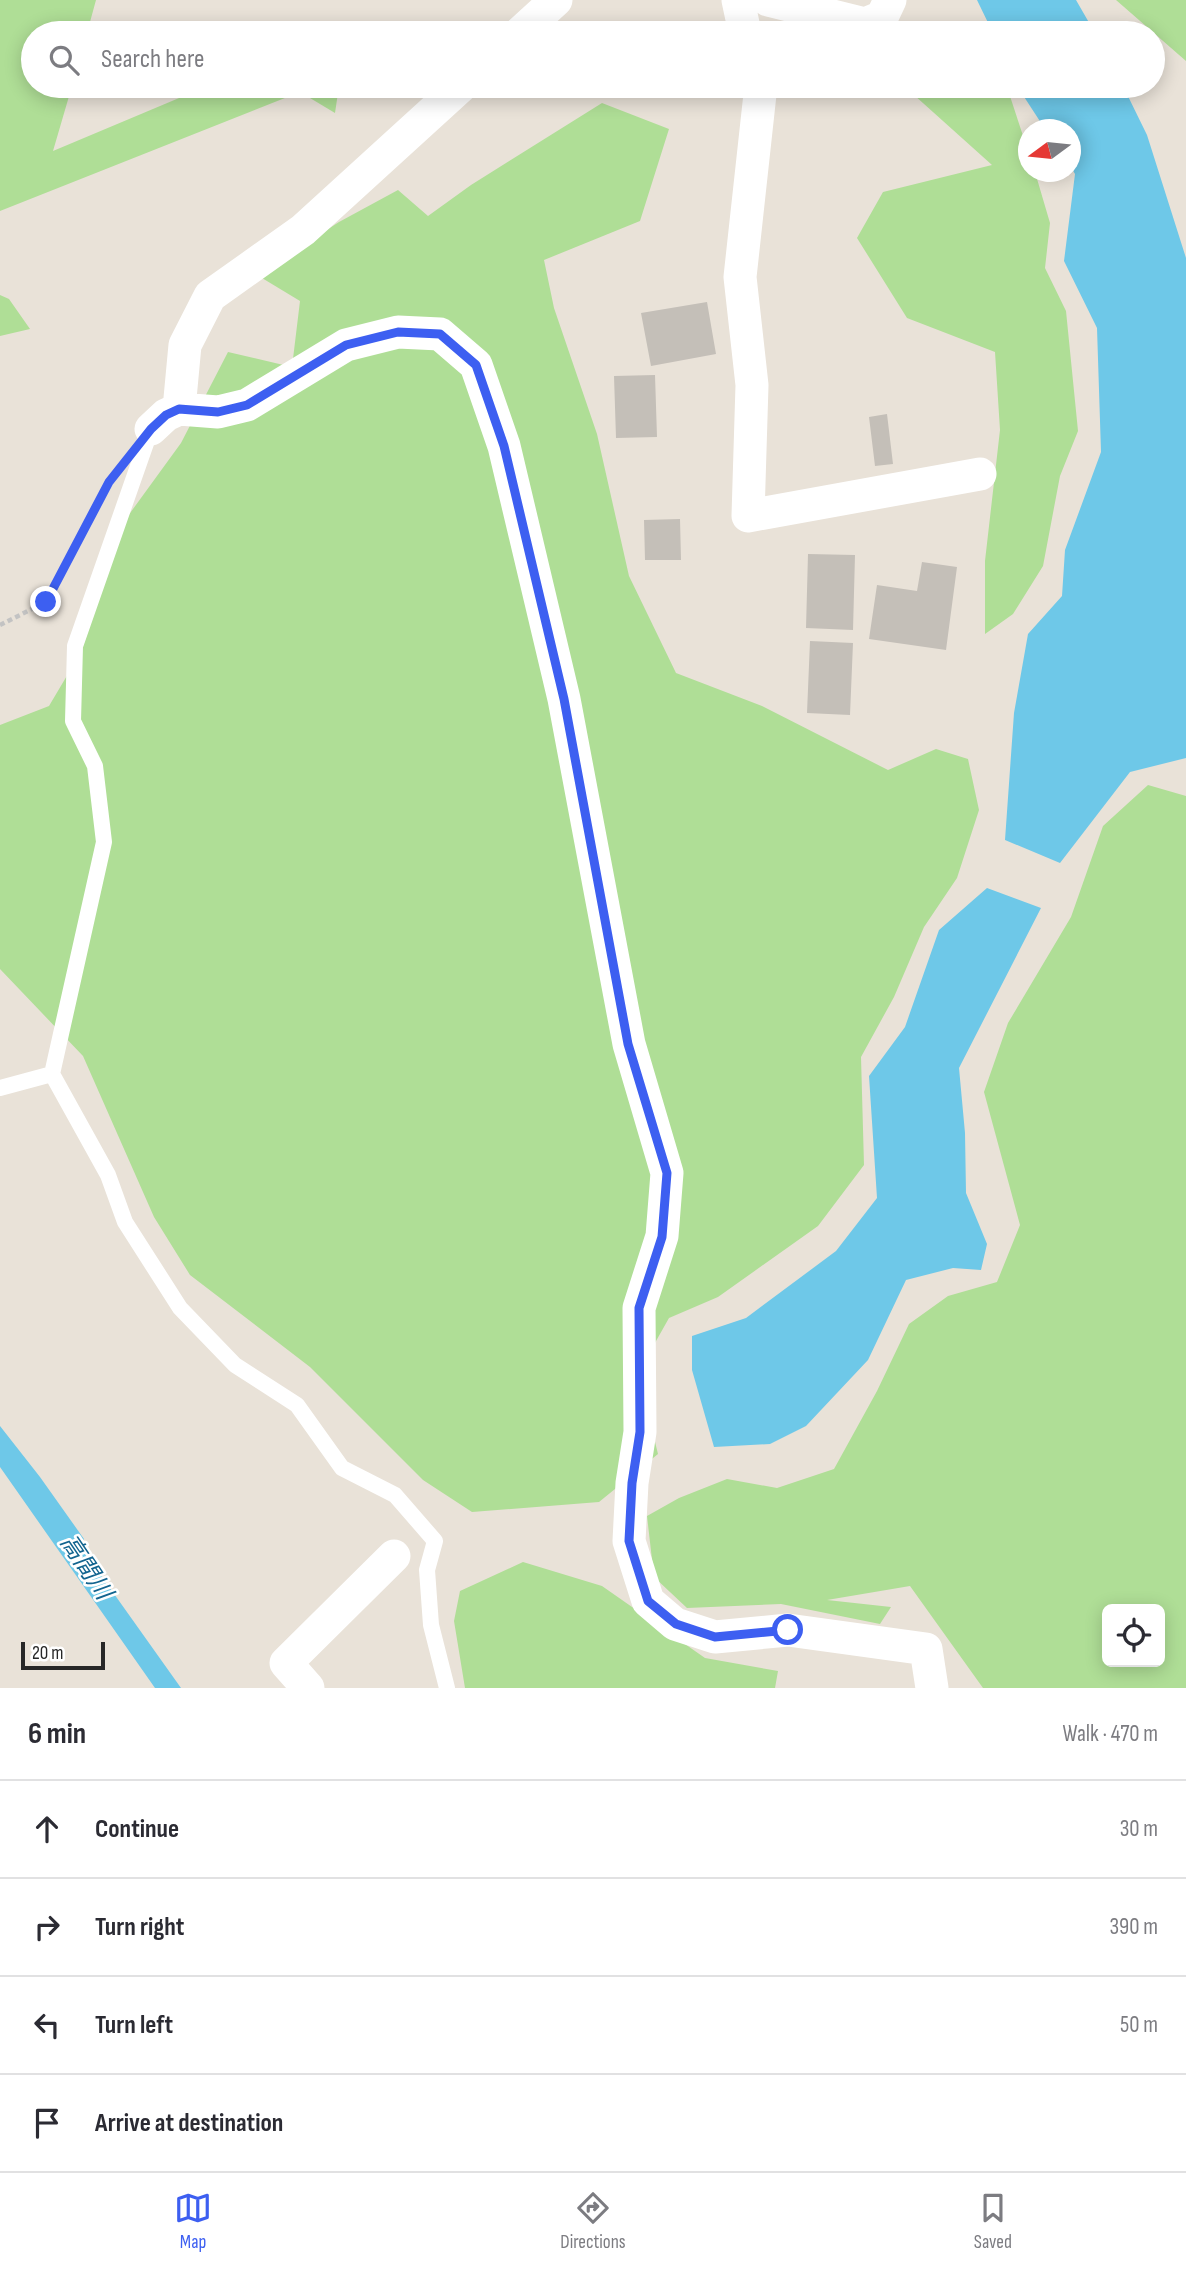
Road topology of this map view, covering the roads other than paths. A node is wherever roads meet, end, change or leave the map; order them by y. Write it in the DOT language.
graph roads {
  1 [pos="556,0"];
  2 [pos="737,0"];
  3 [pos="768,0"];
  4 [pos="890,0"];
  5 [pos="533,21"];
  6 [pos="742,21"];
  7 [pos="853,21"];
  8 [pos="872,21"];
  9 [pos="448,98"];
  10 [pos="760,98"];
  11 [pos="179,409"];
  12 [pos="151,429"];
  13 [pos="980,474"];
  14 [pos="52,1074"];
  15 [pos="0,1088"];
  16 [pos="394,1556"];
  17 [pos="308,1688"];
  18 [pos="447,1688"];
  19 [pos="932,1688"];
  1 -- 5 [label="street"];
  2 -- 6 [label="street"];
  3 -- 7 [label="street"];
  4 -- 8 [label="street"];
  9 -- 11 [label="street"];
  10 -- 13 [label="street"];
  11 -- 12 [label="street"];
  11 -- 19 [label="street"];
  12 -- 14 [label="lane"];
  14 -- 15 [label="lane"];
  14 -- 18 [label="lane"];
  16 -- 17 [label="street"];
}
